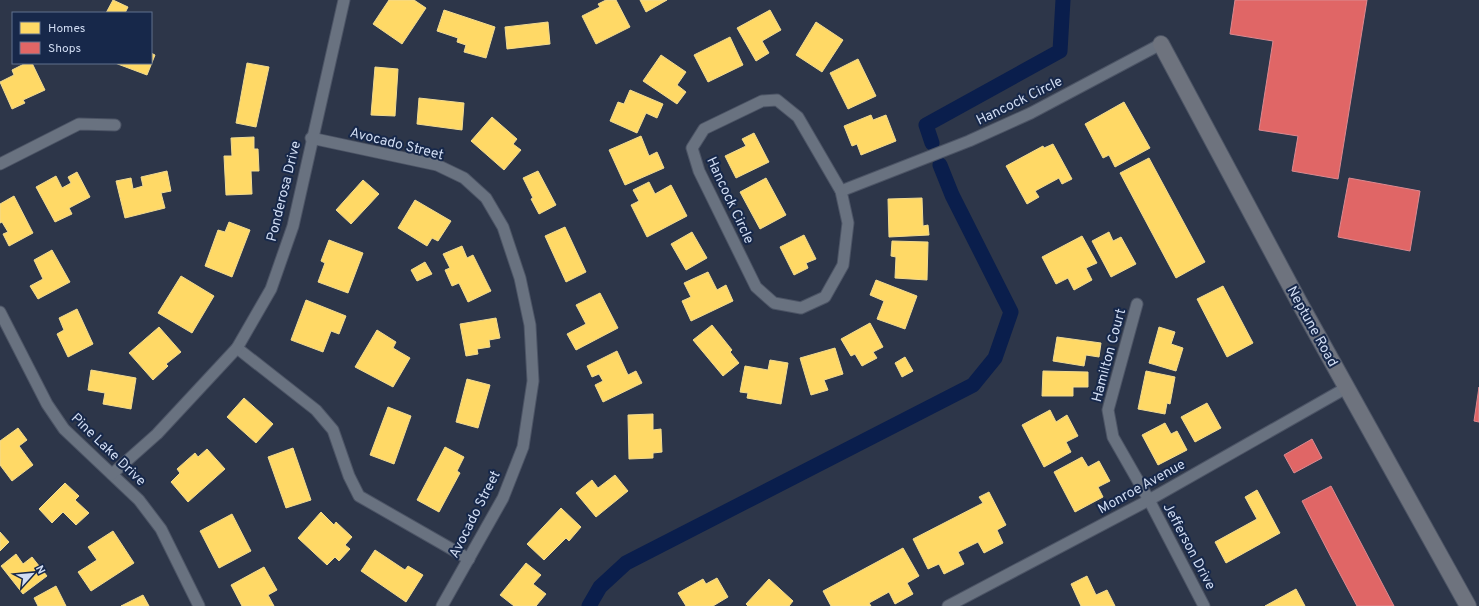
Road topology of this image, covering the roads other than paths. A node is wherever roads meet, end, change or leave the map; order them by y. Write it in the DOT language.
graph roads {
  1 [pos="344,0"];
  2 [pos="1161,44"];
  3 [pos="115,125"];
  4 [pos="312,138"];
  5 [pos="0,164"];
  6 [pos="841,191"];
  7 [pos="1138,304"];
  8 [pos="0,312"];
  9 [pos="237,348"];
  10 [pos="1346,388"];
  11 [pos="112,474"];
  12 [pos="1149,500"];
  13 [pos="469,559"];
  14 [pos="200,606"];
  15 [pos="442,606"];
  16 [pos="948,606"];
  17 [pos="1204,606"];
  18 [pos="1468,606"];
  1 -- 4 [label="street, Ponderosa Drive"];
  2 -- 6 [label="street, Hancock Circle"];
  2 -- 10 [label="main road, Neptune Road"];
  3 -- 5 [label="street"];
  4 -- 9 [label="street, Ponderosa Drive"];
  4 -- 13 [label="street, Avocado Street"];
  6 -- 6 [label="street, Hancock Circle"];
  7 -- 12 [label="street, Hamilton Court"];
  8 -- 11 [label="street, Pine Lake Drive"];
  9 -- 11 [label="street, Ponderosa Drive"];
  9 -- 13 [label="street"];
  10 -- 12 [label="street, Monroe Avenue"];
  10 -- 18 [label="main road, Neptune Road"];
  11 -- 14 [label="street, Pine Lake Drive"];
  12 -- 16 [label="street, Monroe Avenue"];
  12 -- 17 [label="street, Jefferson Drive"];
  13 -- 15 [label="street, Avocado Street"];
}
